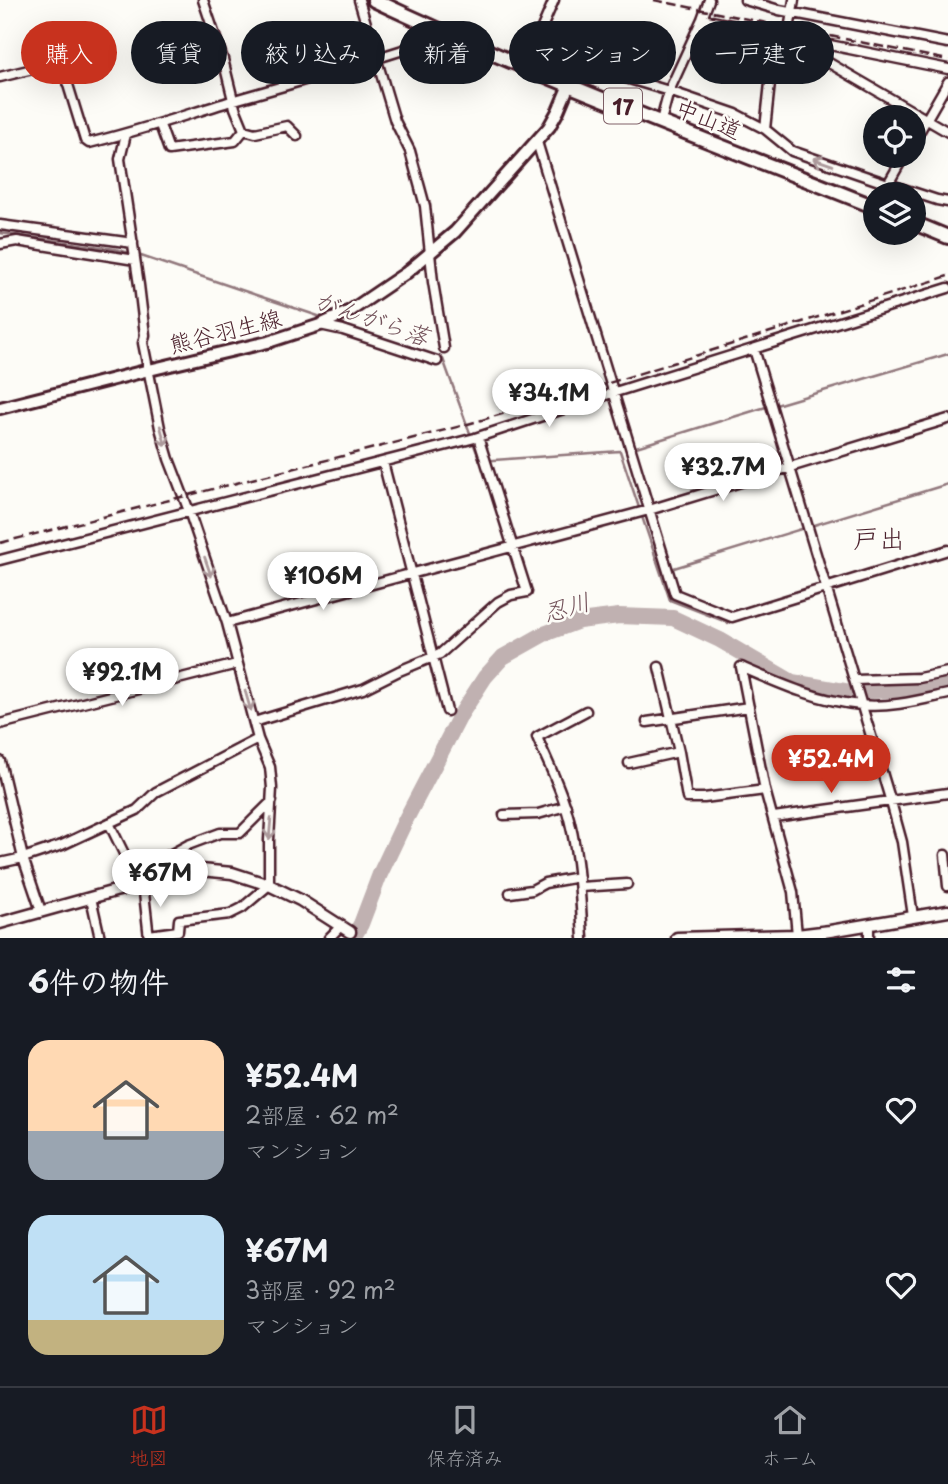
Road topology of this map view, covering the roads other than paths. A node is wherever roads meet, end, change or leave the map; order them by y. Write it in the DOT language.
graph roads {
  1 [pos="203,0"];
  2 [pos="359,0"];
  3 [pos="374,0"];
  4 [pos="554,0"];
  5 [pos="709,0"];
  6 [pos="745,0"];
  7 [pos="794,0"];
  8 [pos="792,12"];
  9 [pos="702,19"];
  10 [pos="365,21"];
  11 [pos="418,21"];
  12 [pos="545,21"];
  13 [pos="712,21"];
  14 [pos="790,21"];
  15 [pos="948,43"];
  16 [pos="834,45"];
  17 [pos="834,66"];
  18 [pos="948,69"];
  19 [pos="0,77"];
  20 [pos="948,82"];
  21 [pos="291,84"];
  22 [pos="383,84"];
  23 [pos="770,84"];
  24 [pos="569,85"];
  25 [pos="669,91"];
  26 [pos="235,100"];
  27 [pos="902,105"];
  28 [pos="926,119"];
  29 [pos="661,121"];
  30 [pos="160,125"];
  31 [pos="765,129"];
  32 [pos="244,130"];
  33 [pos="948,132"];
  34 [pos="126,134"];
  35 [pos="297,136"];
  36 [pos="537,142"];
  37 [pos="881,182"];
  38 [pos="926,197"];
  39 [pos="948,202"];
  40 [pos="863,203"];
  41 [pos="0,225"];
  42 [pos="18,228"];
  43 [pos="926,228"];
  44 [pos="948,237"];
  45 [pos="17,241"];
  46 [pos="0,244"];
  47 [pos="134,251"];
  48 [pos="430,254"];
  49 [pos="948,288"];
  50 [pos="322,324"];
  51 [pos="444,348"];
  52 [pos="754,349"];
  53 [pos="437,361"];
  54 [pos="149,370"];
  55 [pos="612,393"];
  56 [pos="0,408"];
  57 [pos="948,419"];
  58 [pos="474,438"];
  59 [pos="383,462"];
  60 [pos="790,467"];
  61 [pos="189,511"];
  62 [pos="648,511"];
  63 [pos="513,546"];
  64 [pos="948,550"];
  65 [pos="0,560"];
  66 [pos="412,573"];
  67 [pos="826,588"];
  68 [pos="227,623"];
  69 [pos="434,657"];
  70 [pos="237,664"];
  71 [pos="659,667"];
  72 [pos="948,672"];
  73 [pos="855,682"];
  74 [pos="948,694"];
  75 [pos="862,703"];
  76 [pos="749,707"];
  77 [pos="447,711"];
  78 [pos="586,711"];
  79 [pos="671,719"];
  80 [pos="254,722"];
  81 [pos="647,722"];
  82 [pos="0,724"];
  83 [pos="258,739"];
  84 [pos="679,752"];
  85 [pos="0,761"];
  86 [pos="629,763"];
  87 [pos="765,790"];
  88 [pos="948,793"];
  89 [pos="272,801"];
  90 [pos="891,802"];
  91 [pos="566,806"];
  92 [pos="505,815"];
  93 [pos="774,817"];
  94 [pos="109,823"];
  95 [pos="945,855"];
  96 [pos="23,858"];
  97 [pos="0,863"];
  98 [pos="135,876"];
  99 [pos="579,882"];
  100 [pos="143,884"];
  101 [pos="627,884"];
  102 [pos="269,886"];
  103 [pos="948,886"];
  104 [pos="129,887"];
  105 [pos="510,893"];
  106 [pos="91,898"];
  107 [pos="41,911"];
  108 [pos="948,911"];
  109 [pos="913,916"];
  110 [pos="0,923"];
  111 [pos="869,924"];
  112 [pos="345,929"];
  113 [pos="797,935"];
  114 [pos="149,936"];
  115 [pos="737,937"];
  116 [pos="100,938"];
  117 [pos="329,938"];
  118 [pos="359,938"];
  119 [pos="583,938"];
  120 [pos="681,938"];
  121 [pos="869,938"];
  1 -- 26 [label="street"];
  2 -- 10 [label="street"];
  3 -- 11 [label="highway, 中山道 / 17"];
  4 -- 12 [label="street"];
  5 -- 9 [label="street"];
  6 -- 8 [label="street"];
  7 -- 8 [label="street"];
  8 -- 14 [label="street"];
  8 -- 15 [label="street"];
  9 -- 13 [label="street"];
  9 -- 25 [label="street"];
  16 -- 18 [label="street"];
  17 -- 27 [label="street"];
  19 -- 34 [label="street"];
  20 -- 28 [label="street"];
  21 -- 26 [label="street"];
  22 -- 48 [label="street"];
  23 -- 31 [label="street"];
  24 -- 25 [label="street"];
  24 -- 29 [label="highway, 中山道 / 17"];
  24 -- 36 [label="main road, 熊谷羽生線"];
  25 -- 29 [label="street"];
  25 -- 31 [label="street"];
  26 -- 30 [label="street"];
  26 -- 32 [label="street"];
  28 -- 33 [label="street"];
  29 -- 40 [label="highway, 中山道 / 17"];
  30 -- 32 [label="street"];
  30 -- 34 [label="street"];
  37 -- 31 [label="street, one-way"];
  32 -- 35 [label="street"];
  34 -- 47 [label="street"];
  36 -- 48 [label="main road, 熊谷羽生線"];
  36 -- 55 [label="street"];
  38 -- 39 [label="street"];
  41 -- 42 [label="street"];
  42 -- 45 [label="street"];
  42 -- 47 [label="street"];
  43 -- 44 [label="highway"];
  45 -- 46 [label="street"];
  45 -- 47 [label="street"];
  47 -- 54 [label="street"];
  48 -- 50 [label="main road, 熊谷羽生線"];
  48 -- 51 [label="street"];
  49 -- 52 [label="street"];
  50 -- 53 [label="street"];
  50 -- 54 [label="main road, 熊谷羽生線"];
  52 -- 55 [label="street"];
  52 -- 60 [label="street"];
  54 -- 56 [label="main road, 熊谷羽生線"];
  54 -- 61 [label="street, one-way"];
  55 -- 58 [label="street"];
  55 -- 62 [label="street"];
  57 -- 60 [label="street"];
  58 -- 59 [label="street"];
  58 -- 63 [label="street"];
  59 -- 61 [label="street"];
  59 -- 66 [label="street"];
  60 -- 62 [label="street"];
  60 -- 67 [label="street"];
  61 -- 65 [label="street"];
  61 -- 68 [label="street, one-way"];
  62 -- 63 [label="street"];
  62 -- 67 [label="street"];
  63 -- 66 [label="street"];
  63 -- 69 [label="street"];
  64 -- 67 [label="street"];
  66 -- 68 [label="street"];
  66 -- 69 [label="street"];
  67 -- 73 [label="street"];
  68 -- 70 [label="street"];
  69 -- 77 [label="street"];
  69 -- 80 [label="street"];
  70 -- 80 [label="street, one-way"];
  70 -- 82 [label="street"];
  71 -- 79 [label="street"];
  72 -- 73 [label="street"];
  73 -- 75 [label="street"];
  74 -- 75 [label="street"];
  75 -- 76 [label="street"];
  75 -- 90 [label="street"];
  76 -- 79 [label="street"];
  76 -- 87 [label="street"];
  78 -- 91 [label="street"];
  79 -- 81 [label="street"];
  79 -- 84 [label="street"];
  80 -- 83 [label="street"];
  83 -- 89 [label="street"];
  83 -- 94 [label="street"];
  84 -- 86 [label="street"];
  84 -- 87 [label="street"];
  85 -- 96 [label="street"];
  87 -- 93 [label="street"];
  88 -- 90 [label="street"];
  89 -- 98 [label="street"];
  89 -- 102 [label="street, one-way"];
  90 -- 93 [label="street"];
  90 -- 109 [label="street"];
  91 -- 92 [label="street"];
  91 -- 99 [label="street"];
  93 -- 113 [label="street"];
  94 -- 96 [label="street"];
  94 -- 98 [label="street"];
  95 -- 103 [label="street"];
  96 -- 97 [label="street"];
  96 -- 107 [label="street"];
  98 -- 104 [label="street"];
  99 -- 101 [label="street"];
  99 -- 105 [label="street"];
  99 -- 119 [label="street"];
  100 -- 102 [label="street"];
  100 -- 104 [label="street"];
  100 -- 114 [label="street"];
  102 -- 112 [label="street"];
  102 -- 114 [label="street"];
  104 -- 106 [label="street"];
  106 -- 107 [label="street"];
  106 -- 116 [label="street"];
  107 -- 110 [label="street"];
  108 -- 109 [label="street"];
  109 -- 111 [label="street"];
  111 -- 113 [label="street"];
  111 -- 121 [label="street"];
  112 -- 117 [label="street"];
  112 -- 118 [label="street"];
  113 -- 115 [label="street"];
  115 -- 120 [label="street"];
}
